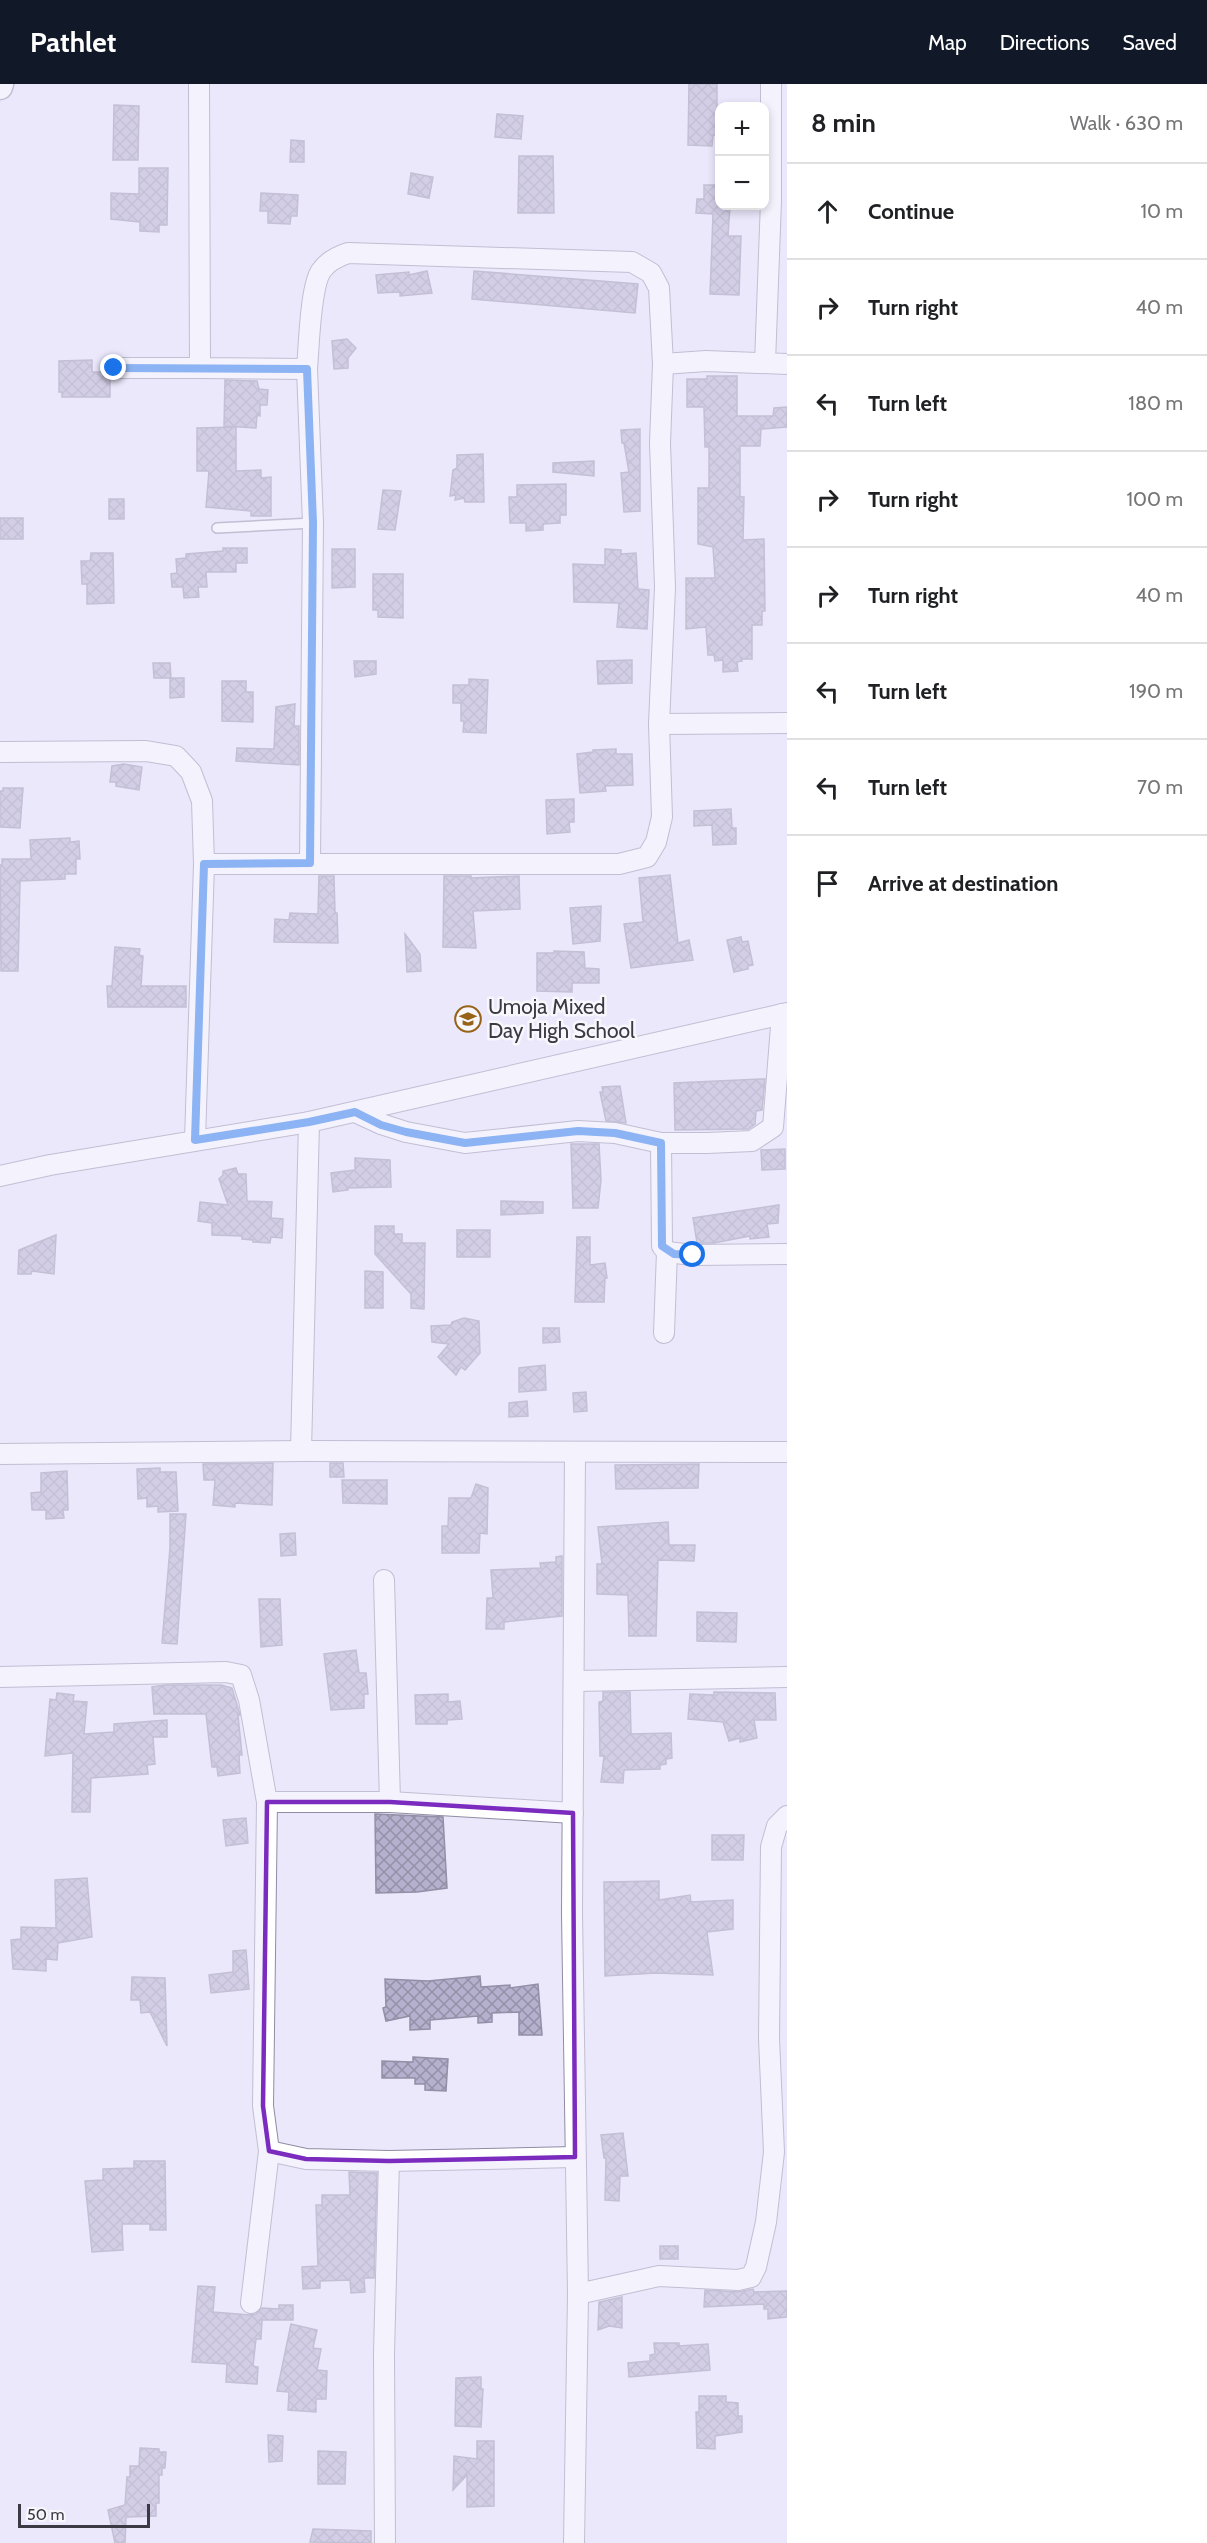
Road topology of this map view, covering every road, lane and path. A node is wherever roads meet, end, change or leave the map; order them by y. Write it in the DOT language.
graph roads {
  1 [pos="199,84"];
  2 [pos="771,84"];
  3 [pos="765,363"];
  4 [pos="663,364"];
  5 [pos="787,364"];
  6 [pos="114,368"];
  7 [pos="200,368"];
  8 [pos="307,369"];
  9 [pos="313,523"];
  10 [pos="217,528"];
  11 [pos="787,723"];
  12 [pos="660,724"];
  13 [pos="0,752"];
  14 [pos="310,863"];
  15 [pos="204,864"];
  16 [pos="785,1014"];
  17 [pos="355,1112"];
  18 [pos="309,1122"];
  19 [pos="195,1140"];
  20 [pos="661,1143"];
  21 [pos="0,1176"];
  22 [pos="667,1252"];
  23 [pos="787,1254"];
  24 [pos="664,1333"];
  25 [pos="301,1450"];
  26 [pos="575,1452"];
  27 [pos="787,1452"];
  28 [pos="0,1454"];
  29 [pos="384,1580"];
  30 [pos="0,1677"];
  31 [pos="787,1677"];
  32 [pos="575,1681"];
  33 [pos="267,1802"];
  34 [pos="390,1802"];
  35 [pos="573,1813"];
  36 [pos="787,1816"];
  37 [pos="269,2151"];
  38 [pos="781,2152"];
  39 [pos="575,2157"];
  40 [pos="389,2161"];
  41 [pos="578,2294"];
  42 [pos="251,2303"];
  43 [pos="385,2543"];
  44 [pos="574,2543"];
  1 -- 7 [label="street"];
  2 -- 3 [label="street"];
  3 -- 4 [label="street"];
  3 -- 5 [label="street"];
  4 -- 8 [label="street"];
  4 -- 12 [label="street"];
  6 -- 7 [label="street"];
  7 -- 8 [label="street"];
  8 -- 9 [label="street"];
  9 -- 10 [label="lane"];
  9 -- 14 [label="street"];
  11 -- 12 [label="street"];
  12 -- 14 [label="street"];
  13 -- 15 [label="street"];
  14 -- 15 [label="street"];
  15 -- 19 [label="street"];
  16 -- 17 [label="street"];
  16 -- 20 [label="street"];
  17 -- 18 [label="street"];
  17 -- 20 [label="street"];
  18 -- 19 [label="street"];
  18 -- 25 [label="street"];
  19 -- 21 [label="street"];
  20 -- 22 [label="street"];
  22 -- 23 [label="street"];
  22 -- 24 [label="street"];
  25 -- 26 [label="street"];
  25 -- 28 [label="street"];
  26 -- 27 [label="street"];
  26 -- 32 [label="street"];
  29 -- 34 [label="street"];
  30 -- 33 [label="street"];
  31 -- 32 [label="street"];
  32 -- 35 [label="street"];
  33 -- 34 [label="street"];
  33 -- 37 [label="street"];
  34 -- 35 [label="street"];
  35 -- 39 [label="street"];
  36 -- 38 [label="street"];
  37 -- 40 [label="street"];
  37 -- 42 [label="street"];
  38 -- 41 [label="street"];
  39 -- 40 [label="street"];
  39 -- 41 [label="street"];
  40 -- 43 [label="street"];
  41 -- 44 [label="street"];
}
